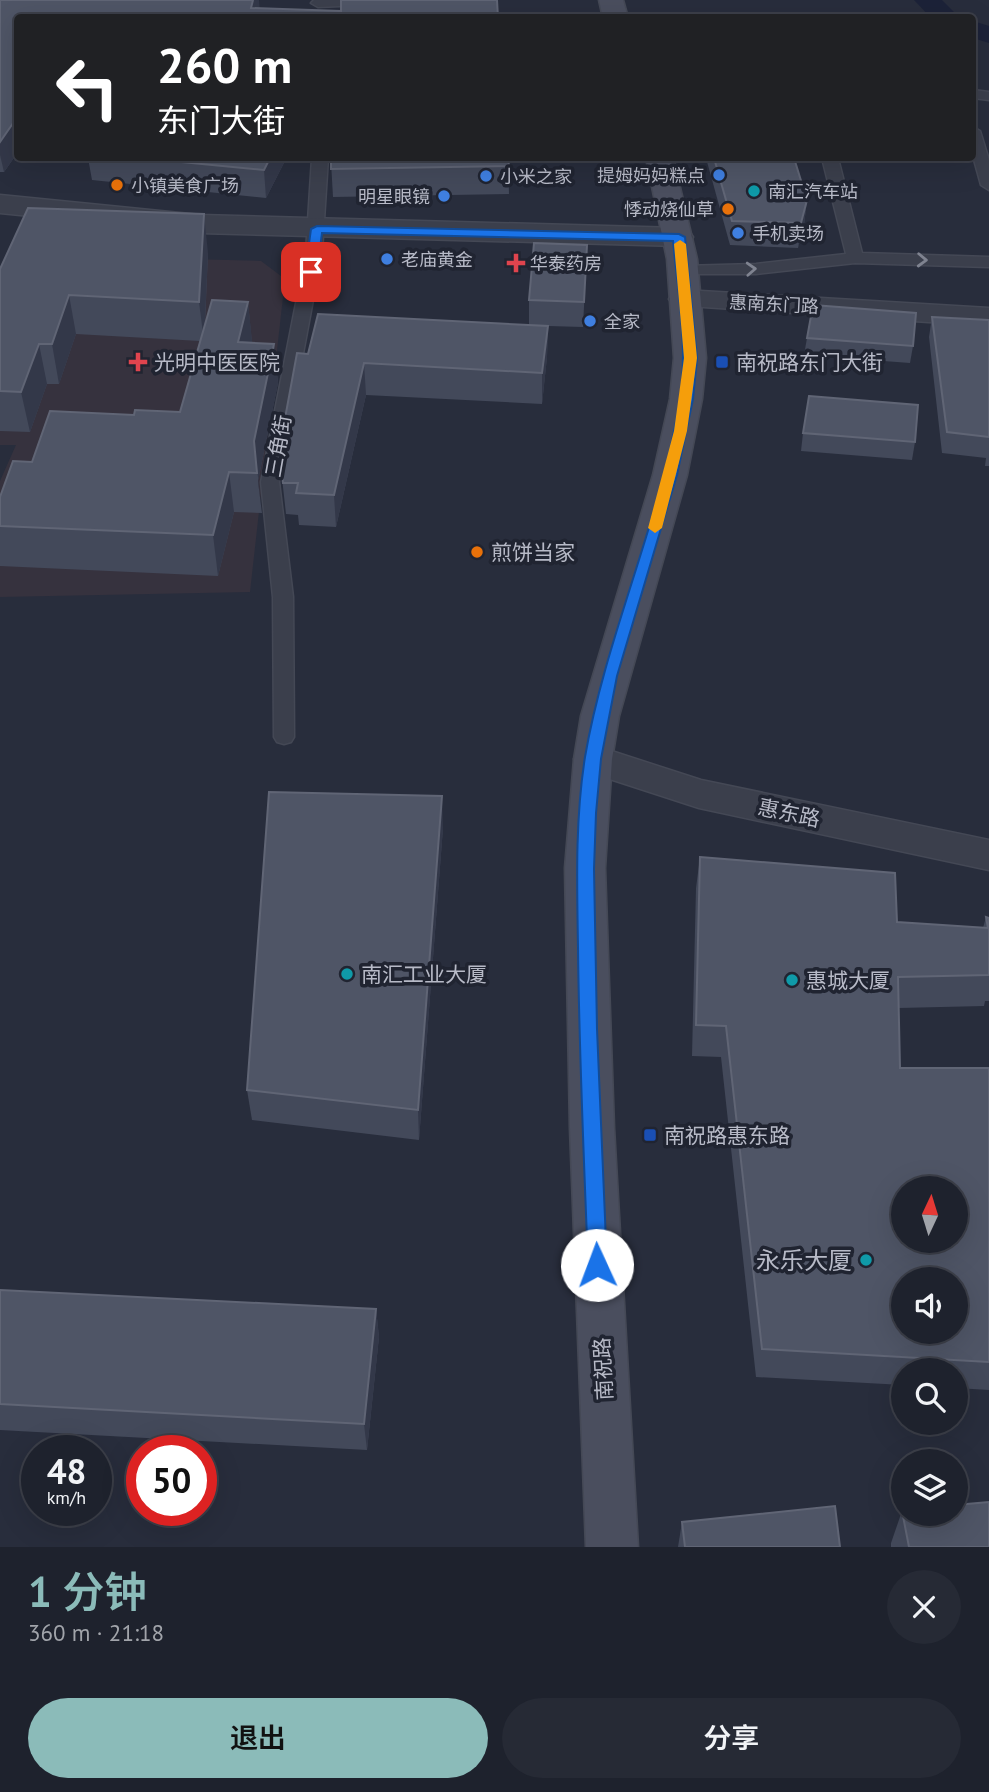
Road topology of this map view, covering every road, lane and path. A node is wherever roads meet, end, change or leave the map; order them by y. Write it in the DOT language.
graph roads {
  1 [pos="386,0"];
  2 [pos="318,7"];
  3 [pos="976,141"];
  4 [pos="320,161"];
  5 [pos="656,161"];
  6 [pos="831,161"];
  7 [pos="989,185"];
  8 [pos="0,204"];
  9 [pos="317,229"];
  10 [pos="679,237"];
  11 [pos="855,257"];
  12 [pos="989,262"];
  13 [pos="684,285"];
  14 [pos="989,317"];
  15 [pos="284,737"];
  16 [pos="593,759"];
  17 [pos="989,855"];
  18 [pos="612,1547"];
  1 -- 2 [label="lane"];
  3 -- 7 [label="lane"];
  4 -- 9 [label="lane, 三角街"];
  5 -- 10 [label="main road, 南祝路"];
  6 -- 11 [label="lane"];
  8 -- 9 [label="street"];
  9 -- 10 [label="street"];
  9 -- 15 [label="lane, 三角街"];
  10 -- 13 [label="main road, 南祝路"];
  11 -- 12 [label="lane, one-way"];
  13 -- 11 [label="lane, one-way"];
  13 -- 14 [label="street, 惠南东门路"];
  13 -- 16 [label="main road, 南祝路"];
  16 -- 17 [label="street, 惠东路"];
  16 -- 18 [label="main road, 南祝路"];
}
